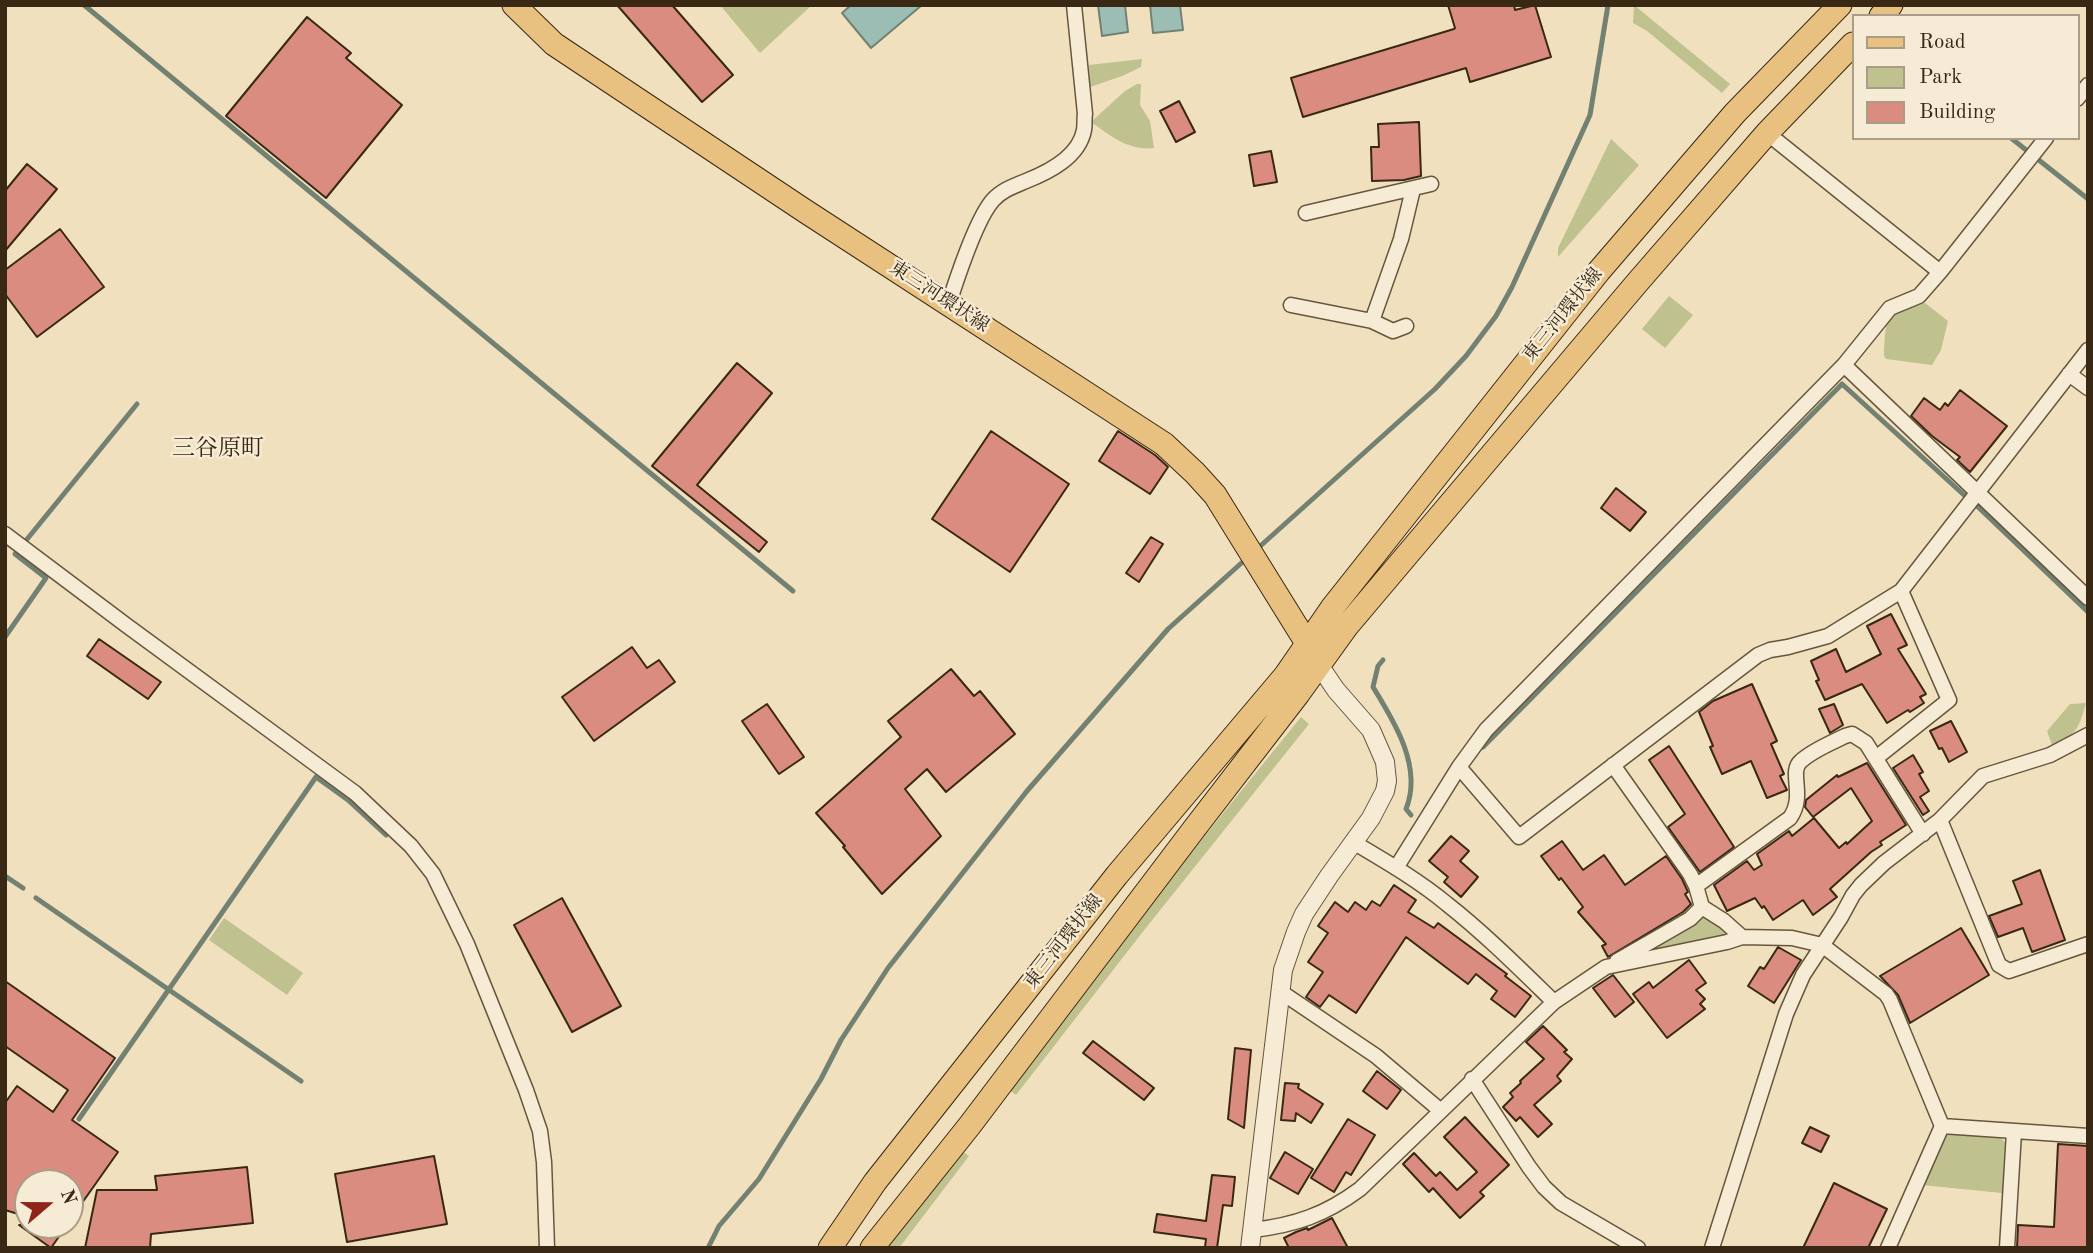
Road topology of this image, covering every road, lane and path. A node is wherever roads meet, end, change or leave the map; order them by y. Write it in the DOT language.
graph roads {
  1 [pos="514,5"];
  2 [pos="1074,5"];
  3 [pos="1840,5"];
  4 [pos="1852,45"];
  5 [pos="1767,133"];
  6 [pos="2044,140"];
  7 [pos="1431,184"];
  8 [pos="1413,189"];
  9 [pos="1306,213"];
  10 [pos="1940,272"];
  11 [pos="949,303"];
  12 [pos="1291,305"];
  13 [pos="1372,321"];
  14 [pos="1406,326"];
  15 [pos="2088,350"];
  16 [pos="1844,365"];
  17 [pos="2069,374"];
  18 [pos="2088,388"];
  19 [pos="1976,492"];
  20 [pos="5,534"];
  21 [pos="1901,590"];
  22 [pos="2088,598"];
  23 [pos="1308,643"];
  24 [pos="1319,665"];
  25 [pos="2088,735"];
  26 [pos="1875,758"];
  27 [pos="1613,765"];
  28 [pos="1459,767"];
  29 [pos="1941,820"];
  30 [pos="1923,834"];
  31 [pos="1353,842"];
  32 [pos="1396,867"];
  33 [pos="1696,886"];
  34 [pos="1702,907"];
  35 [pos="1742,937"];
  36 [pos="2088,944"];
  37 [pos="1822,945"];
  38 [pos="1606,967"];
  39 [pos="1280,992"];
  40 [pos="1554,1002"];
  41 [pos="1472,1079"];
  42 [pos="1441,1111"];
  43 [pos="1942,1126"];
  44 [pos="2014,1132"];
  45 [pos="2088,1136"];
  46 [pos="1251,1239"];
  47 [pos="547,1248"];
  48 [pos="830,1248"];
  49 [pos="873,1248"];
  50 [pos="1638,1248"];
  51 [pos="1712,1248"];
  52 [pos="1888,1248"];
  53 [pos="2007,1248"];
  1 -- 11 [label="main road, 東三河環状線"];
  2 -- 11 [label="street"];
  3 -- 23 [label="main road, 東三河環状線"];
  4 -- 5 [label="main road, 東三河環状線"];
  5 -- 10 [label="street"];
  5 -- 24 [label="main road, 東三河環状線"];
  6 -- 10 [label="street"];
  7 -- 8 [label="street"];
  8 -- 9 [label="street"];
  8 -- 13 [label="street"];
  10 -- 16 [label="street"];
  11 -- 23 [label="main road, 東三河環状線"];
  12 -- 13 [label="street"];
  13 -- 14 [label="street"];
  15 -- 17 [label="street"];
  16 -- 19 [label="street"];
  16 -- 28 [label="street"];
  17 -- 18 [label="street"];
  17 -- 19 [label="street"];
  19 -- 21 [label="street"];
  19 -- 22 [label="street"];
  20 -- 47 [label="street"];
  21 -- 26 [label="street"];
  21 -- 27 [label="street"];
  23 -- 24 [label="main road, 東三河環状線"];
  23 -- 48 [label="main road, 東三河環状線"];
  24 -- 31 [label="street"];
  24 -- 49 [label="main road, 東三河環状線"];
  25 -- 29 [label="street"];
  26 -- 30 [label="street"];
  26 -- 33 [label="street"];
  27 -- 28 [label="street"];
  27 -- 33 [label="street"];
  28 -- 32 [label="street"];
  29 -- 30 [label="street"];
  29 -- 36 [label="street"];
  30 -- 37 [label="street"];
  31 -- 32 [label="street"];
  31 -- 39 [label="street"];
  32 -- 40 [label="street"];
  33 -- 34 [label="street"];
  34 -- 35 [label="street"];
  34 -- 38 [label="street"];
  35 -- 37 [label="street"];
  35 -- 38 [label="street"];
  37 -- 43 [label="street"];
  37 -- 51 [label="street"];
  38 -- 40 [label="street"];
  39 -- 42 [label="street"];
  39 -- 46 [label="street"];
  40 -- 41 [label="street"];
  41 -- 42 [label="street"];
  41 -- 50 [label="street"];
  42 -- 46 [label="street"];
  43 -- 44 [label="street"];
  43 -- 52 [label="street"];
  44 -- 45 [label="street"];
  44 -- 53 [label="street"];
}
